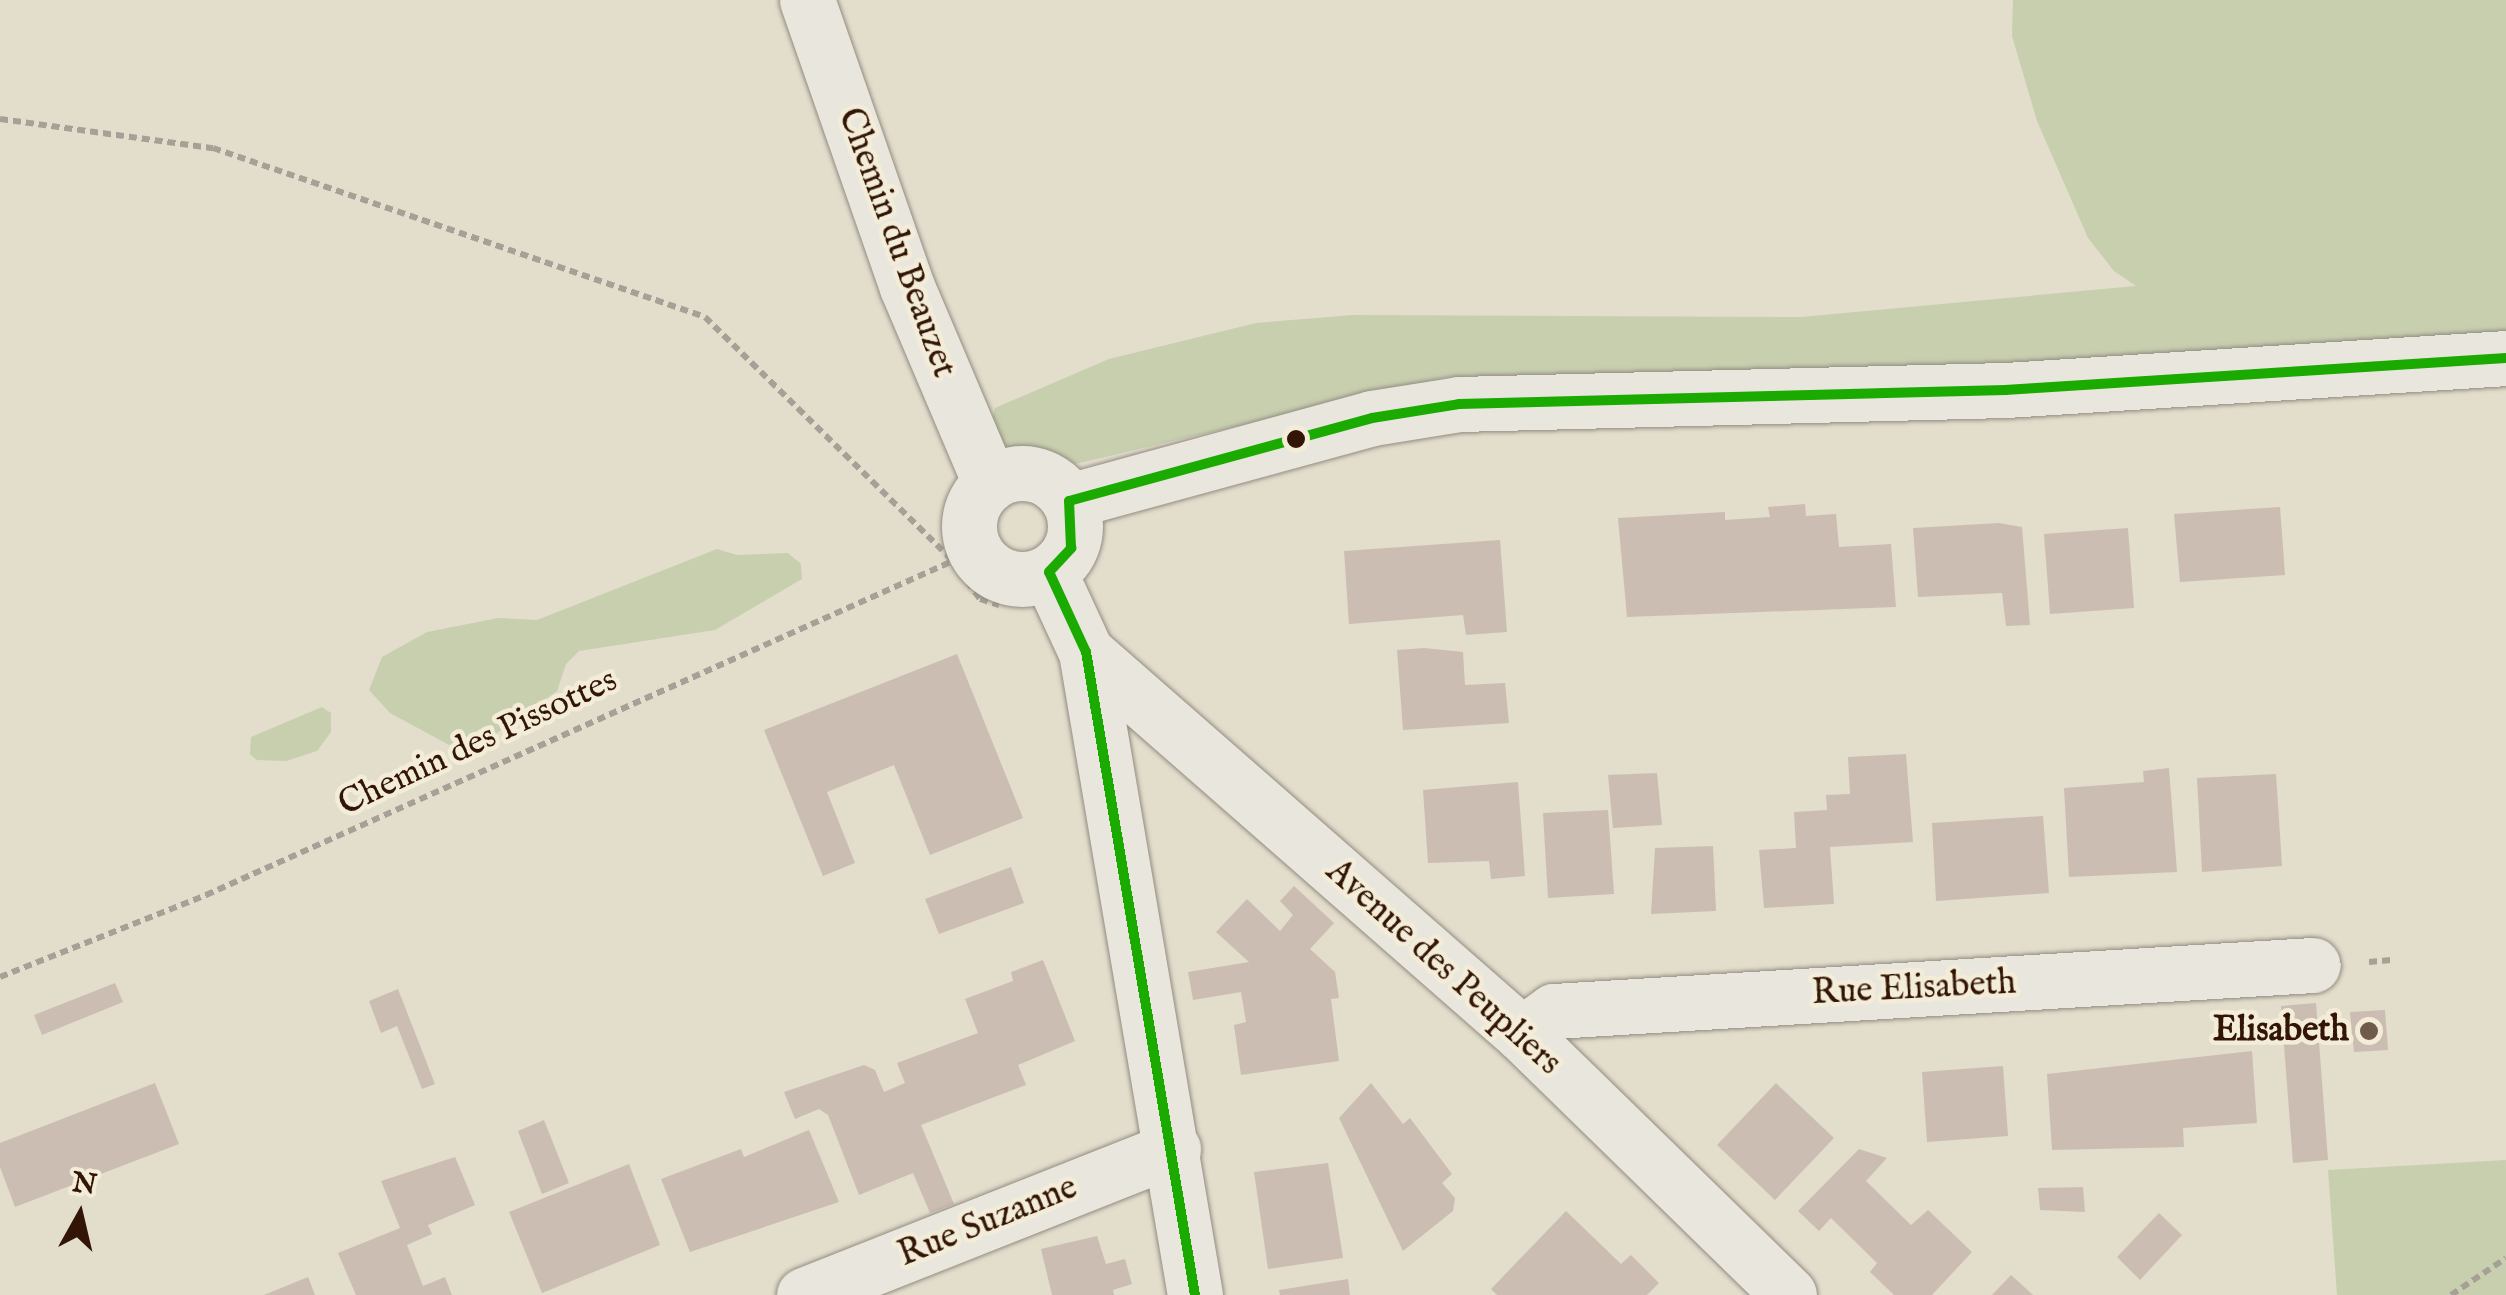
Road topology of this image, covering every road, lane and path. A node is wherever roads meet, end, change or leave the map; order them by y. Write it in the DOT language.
graph roads {
  1 [pos="808,0"];
  2 [pos="0,119"];
  3 [pos="2506,358"];
  4 [pos="990,484"];
  5 [pos="1069,500"];
  6 [pos="963,556"];
  7 [pos="1049,572"];
  8 [pos="1006,608"];
  9 [pos="1086,652"];
  10 [pos="2313,966"];
  11 [pos="0,977"];
  12 [pos="1522,1034"];
  13 [pos="1173,1149"];
  14 [pos="2506,1258"];
  15 [pos="804,1295"];
  16 [pos="1195,1295"];
  17 [pos="1789,1295"];
  18 [pos="2451,1295"];
  1 -- 4 [label="street, Chemin du Beauzet"];
  2 -- 6 [label="path"];
  3 -- 5 [label="street"];
  4 -- 5 [label="street"];
  4 -- 6 [label="street"];
  5 -- 7 [label="street"];
  6 -- 7 [label="street"];
  6 -- 8 [label="path"];
  6 -- 11 [label="path, Chemin des Pissottes"];
  7 -- 9 [label="street"];
  9 -- 12 [label="street, Avenue des Peupliers"];
  9 -- 13 [label="street"];
  10 -- 12 [label="street, Rue Elisabeth"];
  12 -- 17 [label="street, Avenue des Peupliers"];
  13 -- 15 [label="street, Rue Suzanne"];
  13 -- 16 [label="street"];
  14 -- 18 [label="path"];
}
